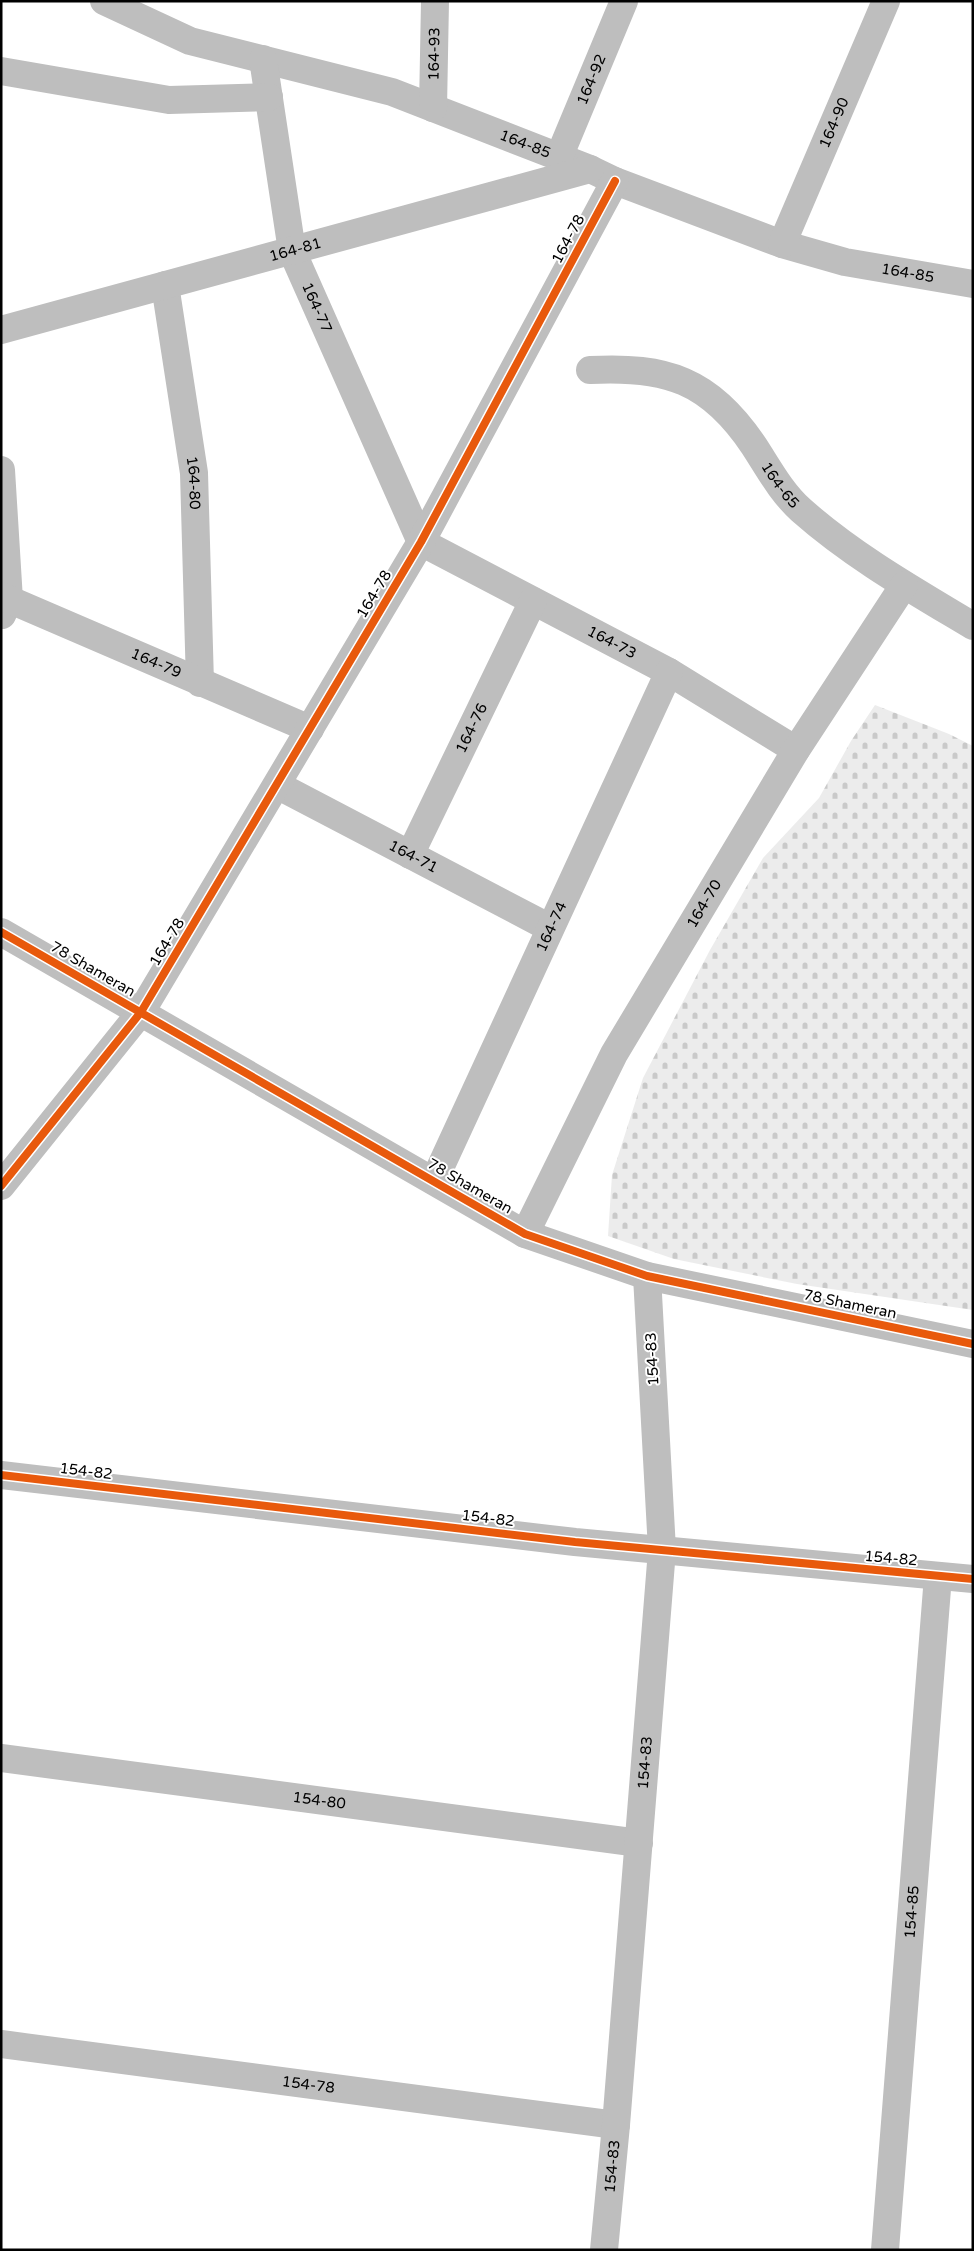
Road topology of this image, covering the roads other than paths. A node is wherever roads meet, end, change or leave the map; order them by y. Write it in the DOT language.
graph roads {
  1 [pos="104,1"];
  2 [pos="435,1"];
  3 [pos="624,1"];
  4 [pos="886,1"];
  5 [pos="263,60"];
  6 [pos="1,71"];
  7 [pos="269,97"];
  8 [pos="433,108"];
  9 [pos="559,158"];
  10 [pos="590,169"];
  11 [pos="615,181"];
  12 [pos="782,244"];
  13 [pos="292,250"];
  14 [pos="965,279"];
  15 [pos="165,285"];
  16 [pos="1,330"];
  17 [pos="590,370"];
  18 [pos="1,470"];
  19 [pos="421,542"];
  20 [pos="904,585"];
  21 [pos="533,601"];
  22 [pos="4,604"];
  23 [pos="970,618"];
  24 [pos="669,672"];
  25 [pos="200,683"];
  26 [pos="310,729"];
  27 [pos="796,750"];
  28 [pos="277,784"];
  29 [pos="410,855"];
  30 [pos="550,928"];
  31 [pos="1,932"];
  32 [pos="141,1012"];
  33 [pos="434,1181"];
  34 [pos="1,1186"];
  35 [pos="525,1234"];
  36 [pos="647,1276"];
  37 [pos="973,1344"];
  38 [pos="1,1475"];
  39 [pos="662,1550"];
  40 [pos="938,1576"];
  41 [pos="973,1579"];
  42 [pos="1,1758"];
  43 [pos="639,1843"];
  44 [pos="1,2044"];
  45 [pos="616,2125"];
  46 [pos="604,2250"];
  47 [pos="884,2250"];
  1 -- 5 [label="street, 164-85"];
  2 -- 8 [label="street, 164-93"];
  3 -- 9 [label="street, 164-92"];
  4 -- 12 [label="street, 164-90"];
  5 -- 7 [label="street, 164-77"];
  5 -- 8 [label="street, 164-85"];
  6 -- 7 [label="street"];
  7 -- 13 [label="street, 164-77"];
  8 -- 9 [label="street, 164-85"];
  9 -- 10 [label="street, 164-85"];
  10 -- 11 [label="street, 164-85"];
  10 -- 13 [label="street, 164-81"];
  11 -- 12 [label="street, 164-85"];
  11 -- 19 [label="street, 164-78"];
  12 -- 14 [label="street, 164-85"];
  13 -- 15 [label="street, 164-81"];
  13 -- 19 [label="street, 164-77"];
  15 -- 16 [label="street, 164-81"];
  15 -- 25 [label="street, 164-80"];
  17 -- 20 [label="street, 164-65"];
  18 -- 22 [label="street"];
  19 -- 21 [label="street, 164-73"];
  19 -- 26 [label="street, 164-78"];
  20 -- 23 [label="street, 164-65"];
  20 -- 27 [label="street, 164-70"];
  21 -- 24 [label="street, 164-73"];
  21 -- 29 [label="street, 164-76"];
  22 -- 25 [label="street, 164-79"];
  24 -- 27 [label="street, 164-73"];
  24 -- 30 [label="street, 164-74"];
  25 -- 26 [label="street, 164-79"];
  26 -- 28 [label="street, 164-78"];
  27 -- 35 [label="street, 164-70"];
  28 -- 29 [label="street, 164-71"];
  28 -- 32 [label="street, 164-78"];
  29 -- 30 [label="street, 164-71"];
  30 -- 33 [label="street, 164-74"];
  31 -- 32 [label="street, 78 Shameran"];
  32 -- 33 [label="street, 78 Shameran"];
  32 -- 34 [label="street, 164-78"];
  33 -- 35 [label="street, 78 Shameran"];
  35 -- 36 [label="street, 78 Shameran"];
  36 -- 37 [label="street, 78 Shameran"];
  36 -- 39 [label="street, 154-83"];
  38 -- 39 [label="street, 154-82"];
  39 -- 40 [label="street, 154-82"];
  39 -- 43 [label="street, 154-83"];
  40 -- 41 [label="street, 154-82"];
  40 -- 47 [label="street, 154-85"];
  42 -- 43 [label="street, 154-80"];
  43 -- 45 [label="street, 154-83"];
  44 -- 45 [label="street, 154-78"];
  45 -- 46 [label="street, 154-83"];
}
